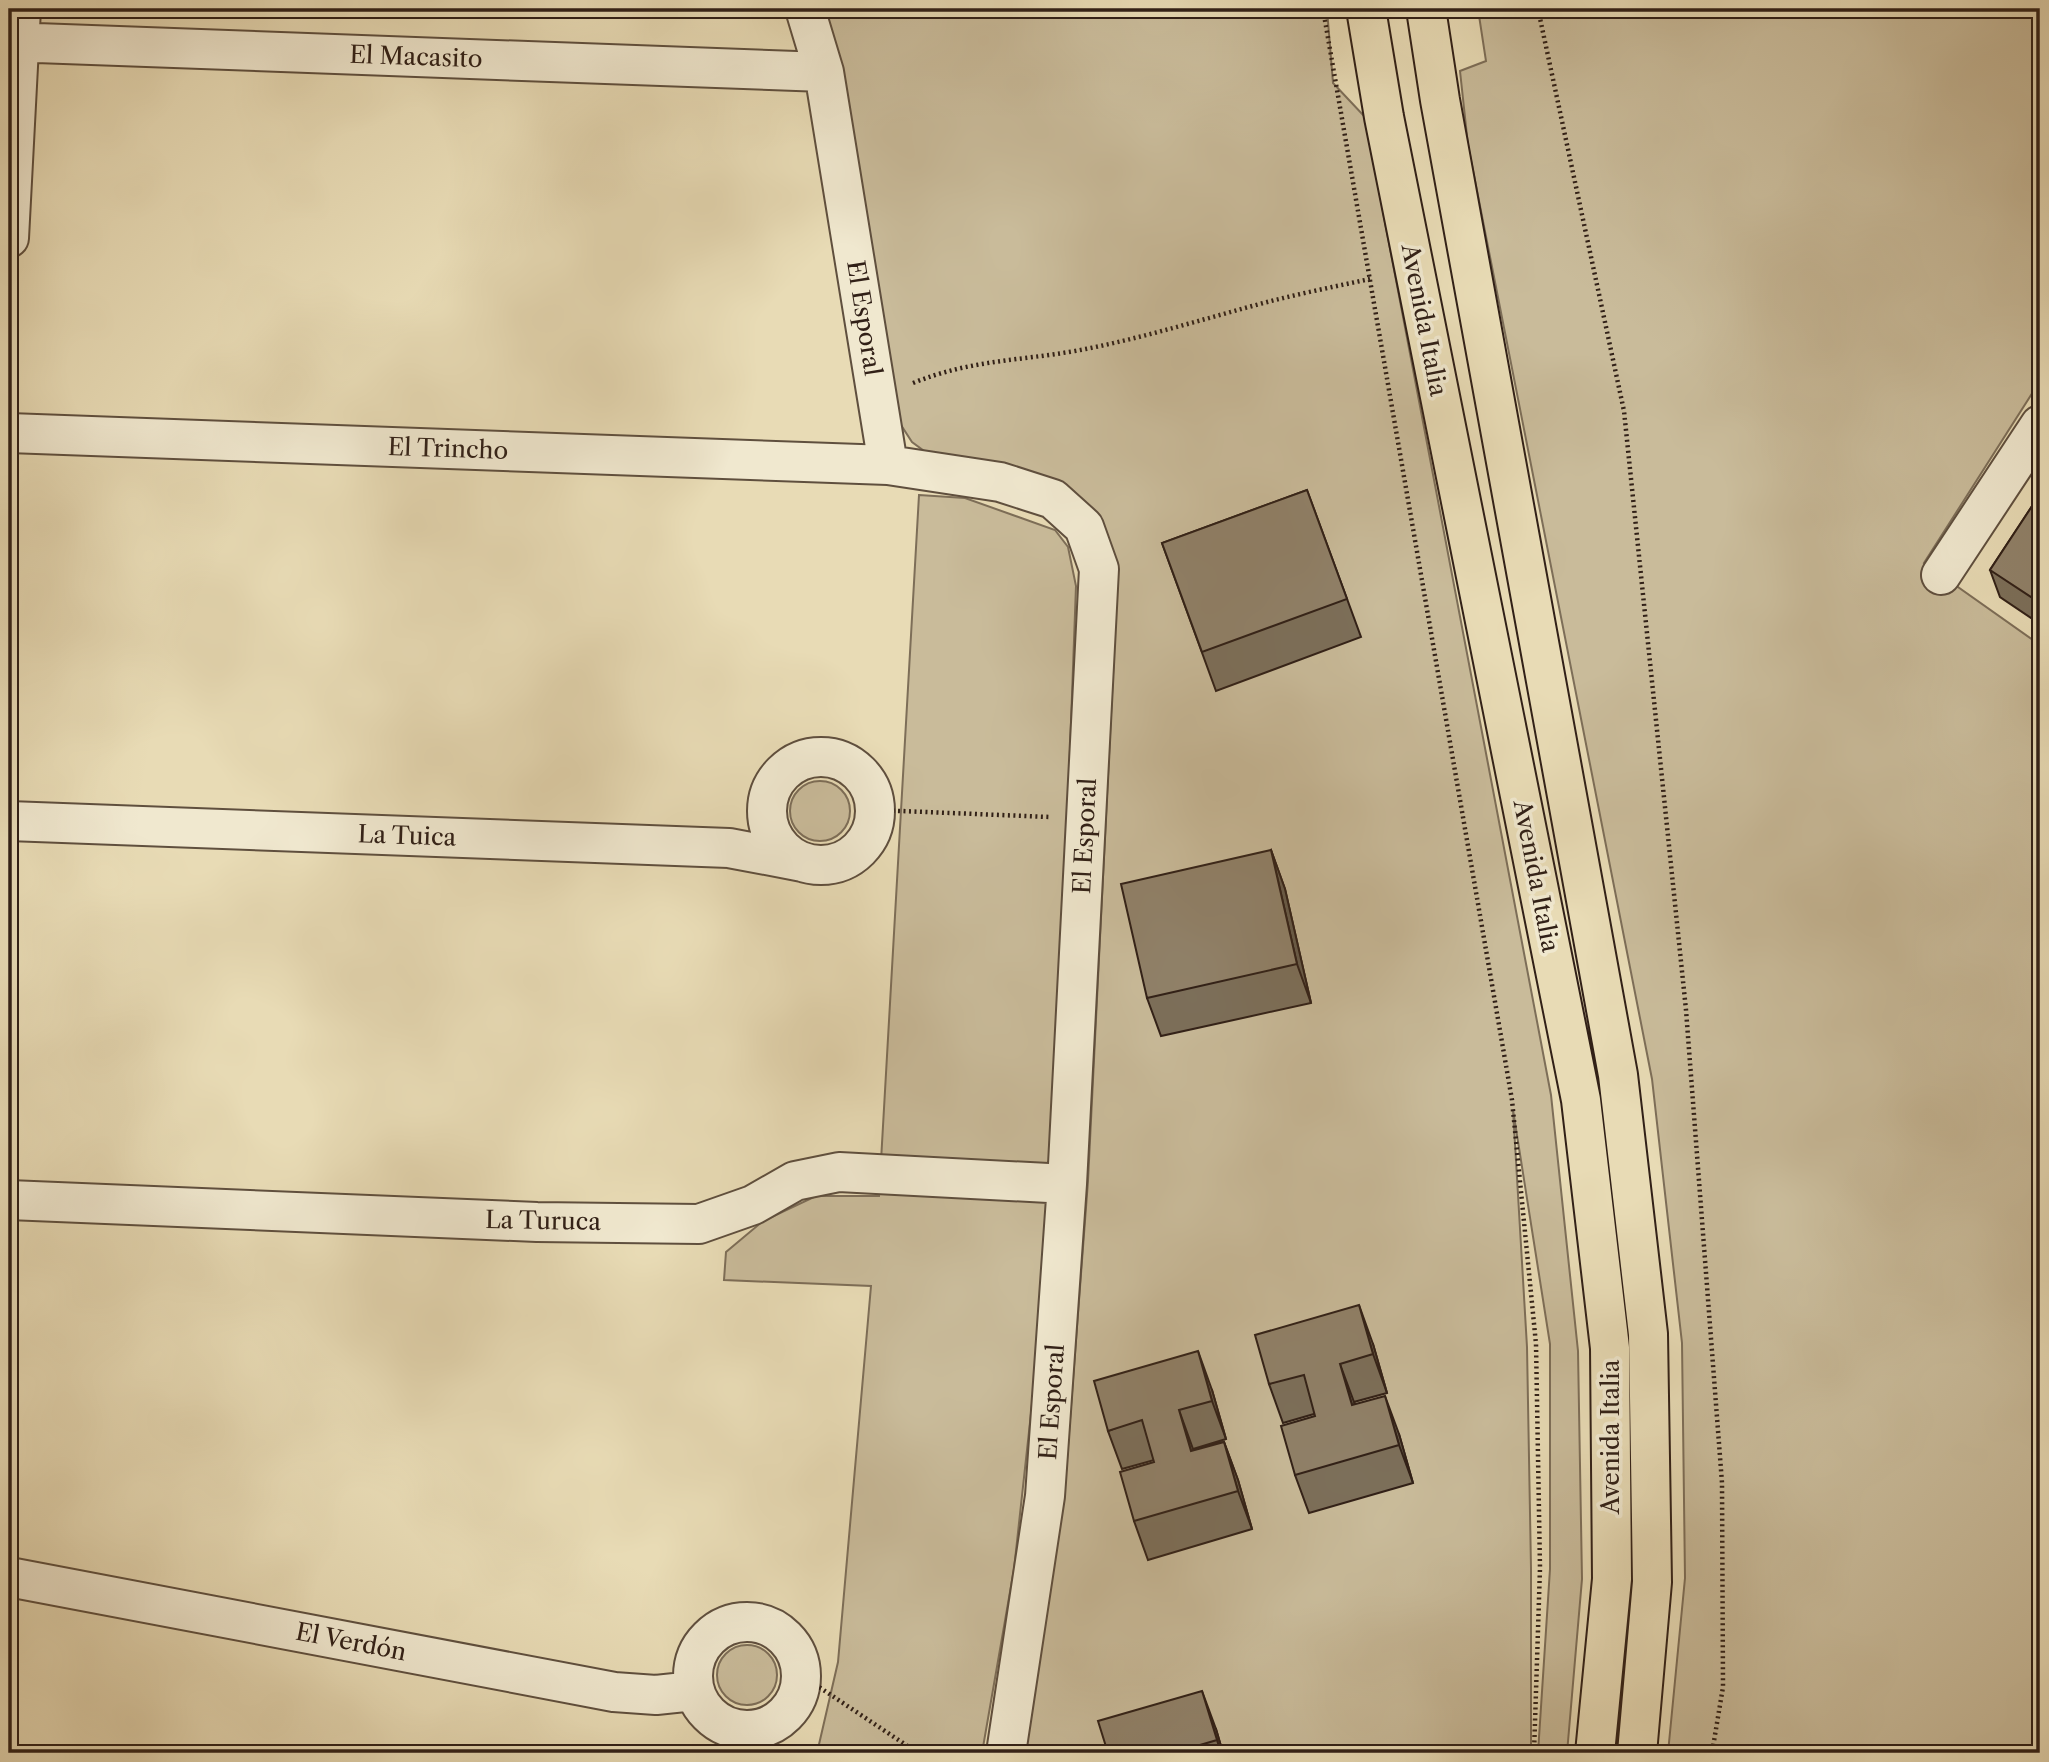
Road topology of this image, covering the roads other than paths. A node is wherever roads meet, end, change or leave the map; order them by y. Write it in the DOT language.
graph roads {
  1 [pos="805,9"];
  2 [pos="1366,9"];
  3 [pos="1426,9"];
  4 [pos="17,31"];
  5 [pos="824,72"];
  6 [pos="9,238"];
  7 [pos="2040,425"];
  8 [pos="9,433"];
  9 [pos="888,465"];
  10 [pos="1941,575"];
  11 [pos="766,807"];
  12 [pos="9,821"];
  13 [pos="729,848"];
  14 [pos="803,862"];
  15 [pos="1067,1184"];
  16 [pos="9,1200"];
  17 [pos="9,1577"];
  18 [pos="694,1690"];
  19 [pos="1006,1753"];
  20 [pos="1595,1753"];
  21 [pos="1637,1753"];
  1 -- 5 [label="street, El Esporal"];
  2 -- 20 [label="main road, Avenida Italia"];
  3 -- 21 [label="main road, Avenida Italia"];
  4 -- 5 [label="street, El Macasito"];
  4 -- 6 [label="street"];
  5 -- 9 [label="street, El Esporal"];
  7 -- 10 [label="street"];
  8 -- 9 [label="street, El Trincho"];
  9 -- 15 [label="street, El Esporal"];
  11 -- 13 [label="street"];
  11 -- 14 [label="street"];
  11 -- 14 [label="street, La Tuica"];
  12 -- 13 [label="street, La Tuica"];
  13 -- 14 [label="street, La Tuica"];
  15 -- 16 [label="street, La Turuca"];
  15 -- 19 [label="street, El Esporal"];
  17 -- 18 [label="street, El Verdón"];
  18 -- 18 [label="street"];
}
